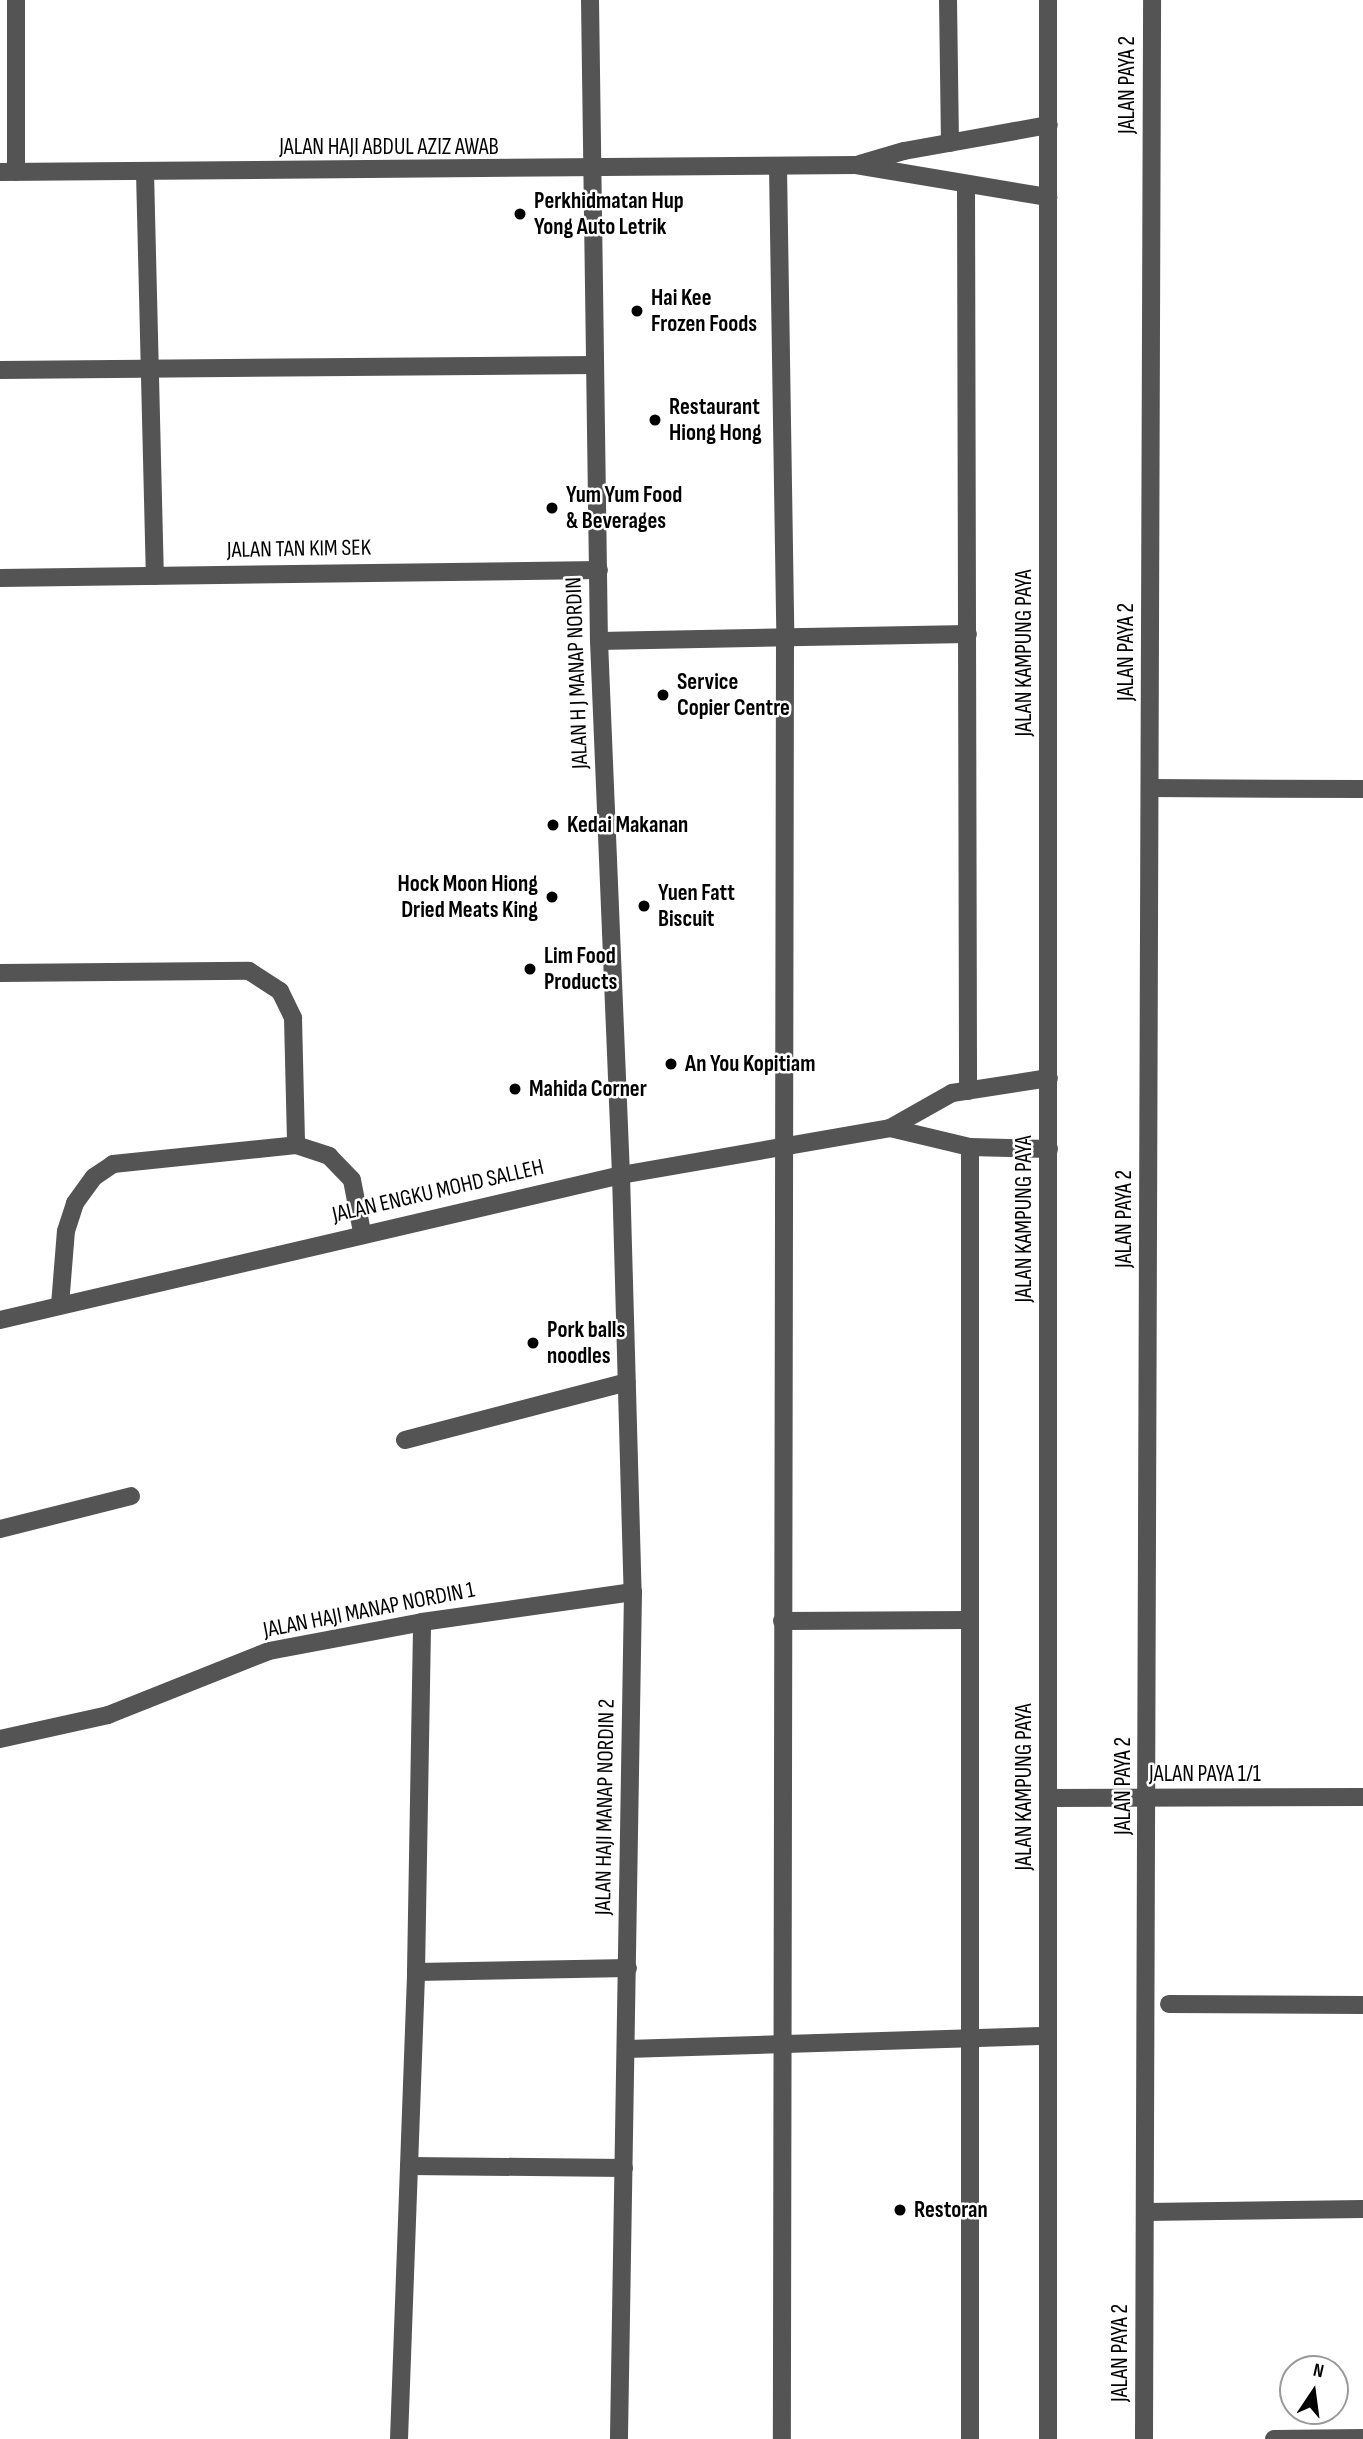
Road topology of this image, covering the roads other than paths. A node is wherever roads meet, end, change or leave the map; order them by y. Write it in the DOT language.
graph roads {
  1 [pos="16,0"];
  2 [pos="590,0"];
  3 [pos="948,0"];
  4 [pos="1048,0"];
  5 [pos="1152,0"];
  6 [pos="1049,125"];
  7 [pos="950,143"];
  8 [pos="856,165"];
  9 [pos="778,167"];
  10 [pos="591,170"];
  11 [pos="8,172"];
  12 [pos="145,172"];
  13 [pos="966,185"];
  14 [pos="1048,197"];
  15 [pos="594,365"];
  16 [pos="150,369"];
  17 [pos="0,370"];
  18 [pos="599,570"];
  19 [pos="155,576"];
  20 [pos="0,578"];
  21 [pos="968,634"];
  22 [pos="785,638"];
  23 [pos="599,641"];
  24 [pos="1150,788"];
  25 [pos="1363,789"];
  26 [pos="0,973"];
  27 [pos="1049,1078"];
  28 [pos="968,1091"];
  29 [pos="890,1128"];
  30 [pos="296,1145"];
  31 [pos="783,1146"];
  32 [pos="970,1147"];
  33 [pos="1049,1149"];
  34 [pos="621,1175"];
  35 [pos="362,1232"];
  36 [pos="60,1305"];
  37 [pos="0,1320"];
  38 [pos="628,1382"];
  39 [pos="405,1440"];
  40 [pos="131,1496"];
  41 [pos="0,1529"];
  42 [pos="632,1591"];
  43 [pos="969,1620"];
  44 [pos="782,1621"];
  45 [pos="422,1622"];
  46 [pos="0,1739"];
  47 [pos="1363,1797"];
  48 [pos="1048,1798"];
  49 [pos="1147,1799"];
  50 [pos="628,1968"];
  51 [pos="416,1972"];
  52 [pos="1169,2004"];
  53 [pos="1363,2005"];
  54 [pos="1048,2036"];
  55 [pos="970,2038"];
  56 [pos="783,2044"];
  57 [pos="627,2049"];
  58 [pos="409,2166"];
  59 [pos="624,2168"];
  60 [pos="1363,2209"];
  61 [pos="1146,2212"];
  62 [pos="1363,2438"];
  63 [pos="398,2439"];
  64 [pos="619,2439"];
  65 [pos="782,2439"];
  66 [pos="970,2439"];
  67 [pos="1048,2439"];
  68 [pos="1144,2439"];
  69 [pos="1274,2439"];
  1 -- 11 [label="street"];
  2 -- 10 [label="street, JALAN H J MANAP NORDIN"];
  3 -- 7 [label="street"];
  4 -- 6 [label="street, JALAN KAMPUNG PAYA"];
  5 -- 24 [label="street, JALAN PAYA 2"];
  6 -- 7 [label="street"];
  6 -- 14 [label="street, JALAN KAMPUNG PAYA"];
  7 -- 8 [label="street"];
  8 -- 9 [label="street, JALAN HAJI ABDUL AZIZ AWAB"];
  8 -- 13 [label="street"];
  9 -- 10 [label="street, JALAN HAJI ABDUL AZIZ AWAB"];
  9 -- 22 [label="street"];
  10 -- 12 [label="street, JALAN HAJI ABDUL AZIZ AWAB"];
  10 -- 15 [label="street, JALAN H J MANAP NORDIN"];
  11 -- 12 [label="street, JALAN HAJI ABDUL AZIZ AWAB"];
  12 -- 16 [label="street"];
  13 -- 14 [label="street"];
  13 -- 21 [label="street"];
  14 -- 27 [label="street, JALAN KAMPUNG PAYA"];
  15 -- 16 [label="street"];
  15 -- 18 [label="street, JALAN H J MANAP NORDIN"];
  16 -- 17 [label="street"];
  16 -- 19 [label="street"];
  18 -- 19 [label="street, JALAN TAN KIM SEK"];
  18 -- 23 [label="street, JALAN H J MANAP NORDIN"];
  19 -- 20 [label="street, JALAN TAN KIM SEK"];
  21 -- 22 [label="street"];
  21 -- 28 [label="street"];
  22 -- 23 [label="street"];
  22 -- 31 [label="street"];
  23 -- 34 [label="street, JALAN H J MANAP NORDIN"];
  24 -- 25 [label="street"];
  24 -- 49 [label="street, JALAN PAYA 2"];
  26 -- 30 [label="street"];
  27 -- 28 [label="street, JALAN ENGKU MOHD SALLEH"];
  27 -- 33 [label="street, JALAN KAMPUNG PAYA"];
  28 -- 29 [label="street, JALAN ENGKU MOHD SALLEH"];
  29 -- 31 [label="street, JALAN ENGKU MOHD SALLEH"];
  29 -- 32 [label="street, JALAN ENGKU MOHD SALLEH"];
  30 -- 35 [label="street"];
  30 -- 36 [label="street"];
  31 -- 34 [label="street, JALAN ENGKU MOHD SALLEH"];
  31 -- 44 [label="street"];
  32 -- 33 [label="street, JALAN ENGKU MOHD SALLEH"];
  32 -- 43 [label="street"];
  33 -- 48 [label="street, JALAN KAMPUNG PAYA"];
  34 -- 35 [label="street, JALAN ENGKU MOHD SALLEH"];
  34 -- 38 [label="street, JALAN HAJI MANAP NORDIN 2"];
  35 -- 36 [label="street, JALAN ENGKU MOHD SALLEH"];
  36 -- 37 [label="street, JALAN ENGKU MOHD SALLEH"];
  38 -- 39 [label="street"];
  38 -- 42 [label="street, JALAN HAJI MANAP NORDIN 2"];
  40 -- 41 [label="street"];
  42 -- 45 [label="street, JALAN HAJI MANAP NORDIN 1"];
  42 -- 50 [label="street, JALAN HAJI MANAP NORDIN 2"];
  43 -- 44 [label="street"];
  43 -- 55 [label="street"];
  44 -- 56 [label="street"];
  45 -- 46 [label="street, JALAN HAJI MANAP NORDIN 1"];
  45 -- 51 [label="street"];
  47 -- 49 [label="street, JALAN PAYA 1/1"];
  48 -- 49 [label="street, JALAN PAYA 1/1"];
  48 -- 54 [label="street, JALAN KAMPUNG PAYA"];
  49 -- 61 [label="street, JALAN PAYA 2"];
  50 -- 51 [label="street"];
  50 -- 57 [label="street, JALAN HAJI MANAP NORDIN 2"];
  51 -- 58 [label="street"];
  52 -- 53 [label="street"];
  54 -- 55 [label="street"];
  54 -- 67 [label="street, JALAN KAMPUNG PAYA"];
  55 -- 56 [label="street"];
  55 -- 66 [label="street"];
  56 -- 57 [label="street"];
  56 -- 65 [label="street"];
  57 -- 59 [label="street, JALAN HAJI MANAP NORDIN 2"];
  58 -- 59 [label="street"];
  58 -- 63 [label="street"];
  59 -- 64 [label="street, JALAN HAJI MANAP NORDIN 2"];
  60 -- 61 [label="street"];
  61 -- 68 [label="street, JALAN PAYA 2"];
  62 -- 69 [label="street"];
}
